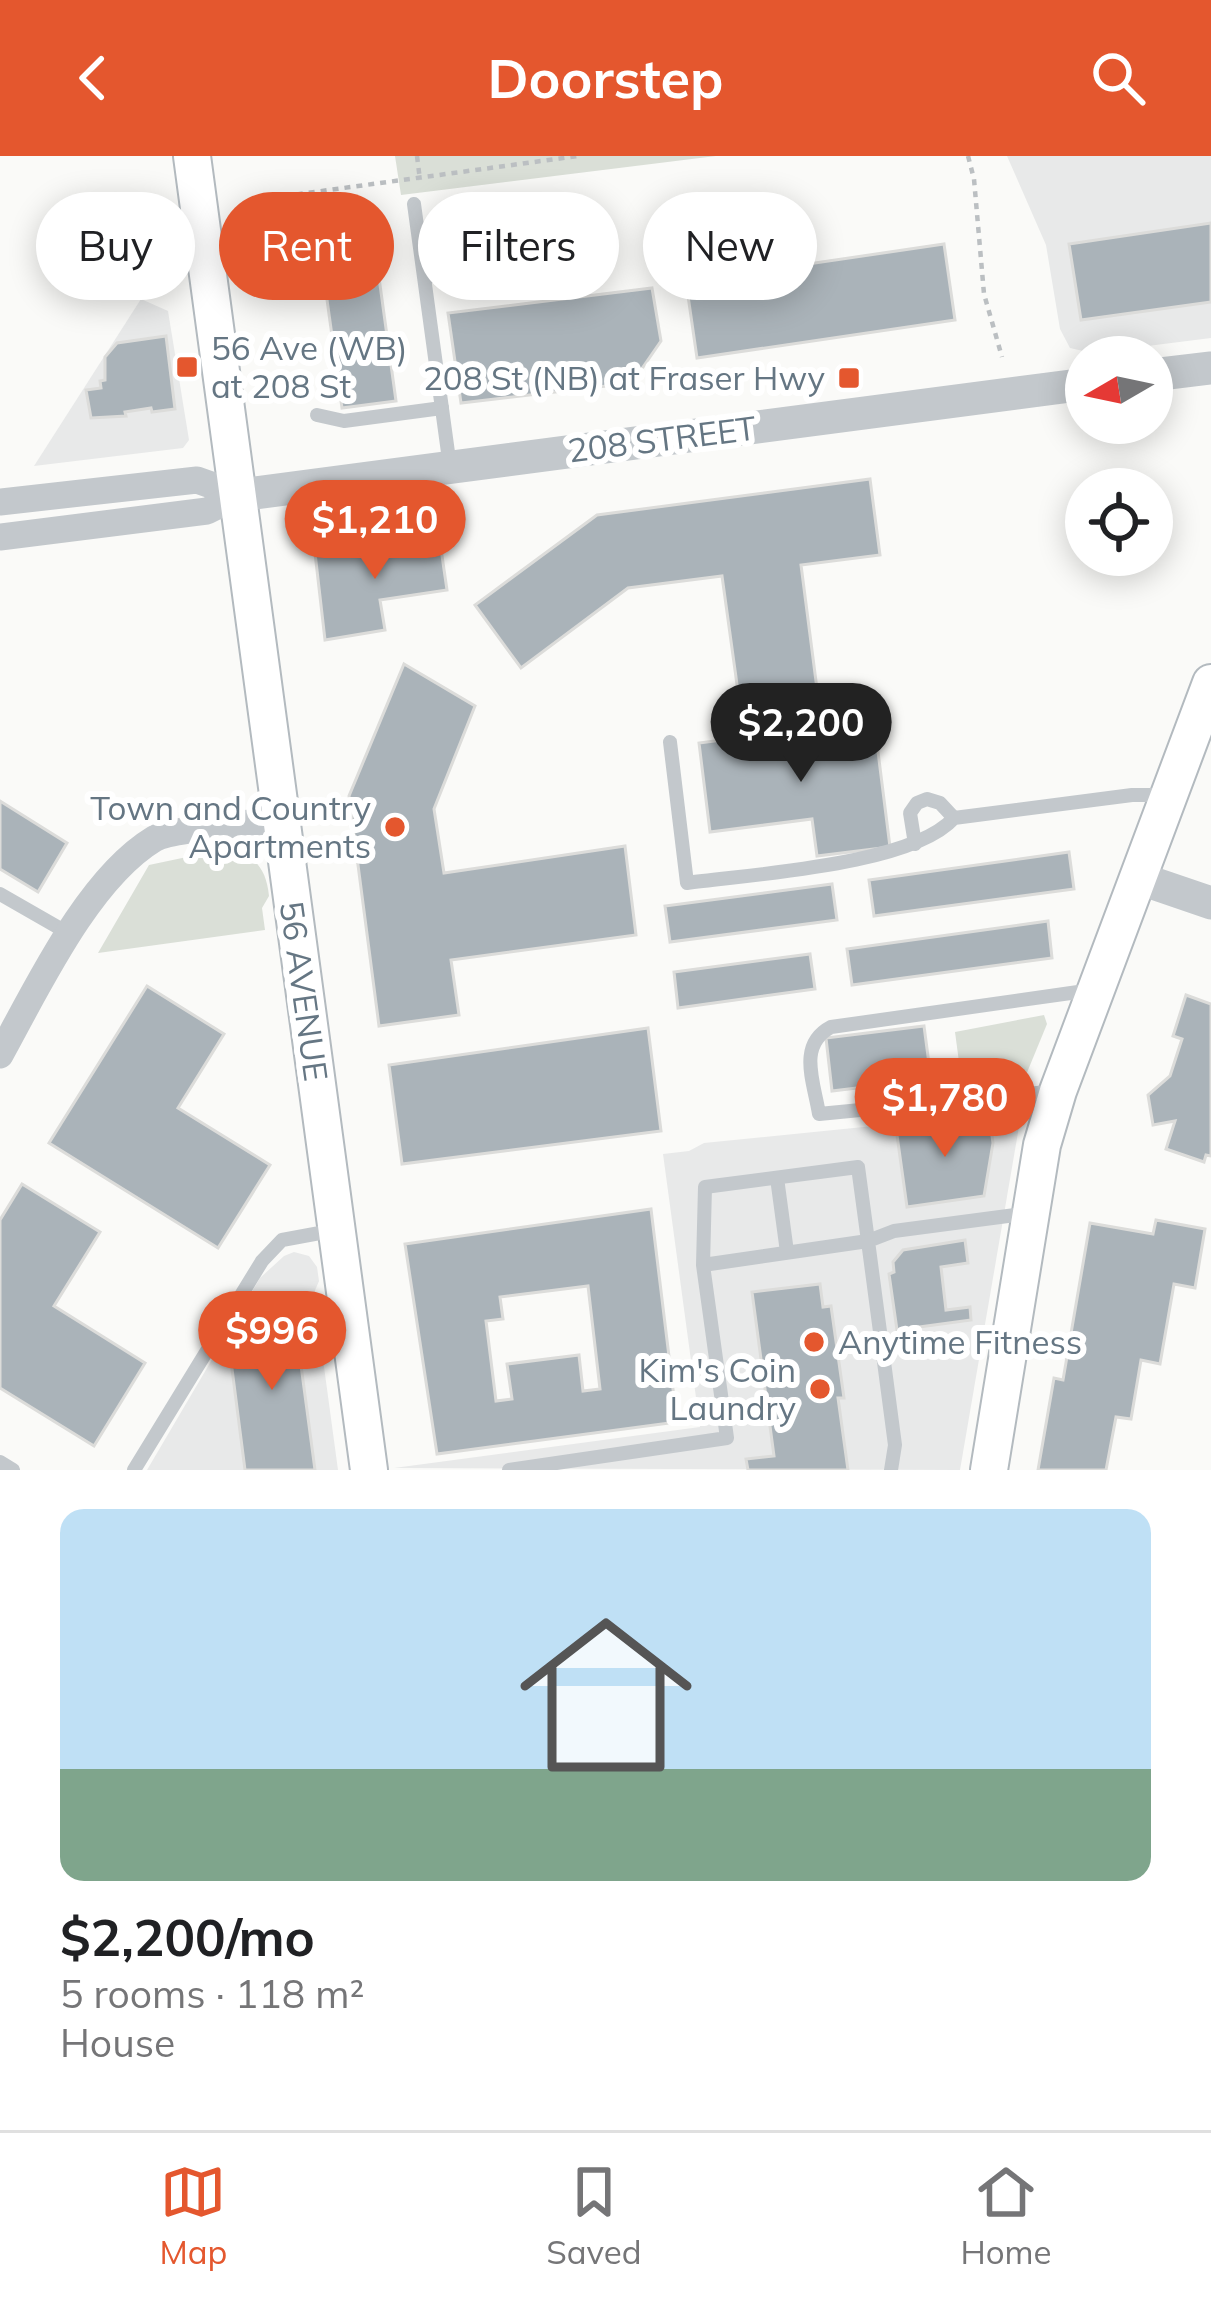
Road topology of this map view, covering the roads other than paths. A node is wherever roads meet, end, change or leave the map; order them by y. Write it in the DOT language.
graph roads {
  1 [pos="192,156"];
  2 [pos="414,204"];
  3 [pos="418,233"];
  4 [pos="427,300"];
  5 [pos="1211,368"];
  6 [pos="1173,373"];
  7 [pos="1065,387"];
  8 [pos="442,408"];
  9 [pos="316,415"];
  10 [pos="450,467"];
  11 [pos="238,495"];
  12 [pos="0,502"];
  13 [pos="0,537"];
  14 [pos="1211,683"];
  15 [pos="670,742"];
  16 [pos="1170,795"];
  17 [pos="954,818"];
  18 [pos="281,820"];
  19 [pos="915,844"];
  20 [pos="1138,878"];
  21 [pos="0,894"];
  22 [pos="1211,903"];
  23 [pos="68,933"];
  24 [pos="1097,989"];
  25 [pos="0,1054"];
  26 [pos="1058,1091"];
  27 [pos="777,1178"];
  28 [pos="1030,1213"];
  29 [pos="336,1230"];
  30 [pos="868,1240"];
  31 [pos="787,1252"];
  32 [pos="703,1265"];
  33 [pos="0,1462"];
  34 [pos="14,1470"];
  35 [pos="134,1470"];
  36 [pos="369,1470"];
  37 [pos="509,1470"];
  38 [pos="891,1470"];
  39 [pos="989,1470"];
  1 -- 11 [label="main road, 56 AVENUE"];
  2 -- 3 [label="lane"];
  4 -- 8 [label="lane"];
  5 -- 6 [label="street"];
  7 -- 10 [label="street, 208 STREET"];
  8 -- 9 [label="lane"];
  8 -- 10 [label="lane"];
  10 -- 11 [label="street, 208 STREET"];
  11 -- 12 [label="street, 208 STREET"];
  11 -- 13 [label="street, 208 STREET"];
  11 -- 18 [label="main road, 56 AVENUE"];
  14 -- 16 [label="main road"];
  15 -- 19 [label="lane"];
  16 -- 17 [label="lane"];
  16 -- 20 [label="main road"];
  17 -- 19 [label="lane"];
  17 -- 19 [label="lane"];
  18 -- 23 [label="street"];
  18 -- 29 [label="main road, 56 AVENUE"];
  20 -- 22 [label="street"];
  20 -- 24 [label="main road"];
  21 -- 23 [label="lane"];
  23 -- 25 [label="street"];
  24 -- 26 [label="main road"];
  24 -- 26 [label="lane"];
  26 -- 28 [label="main road"];
  27 -- 30 [label="lane"];
  27 -- 31 [label="lane"];
  27 -- 32 [label="lane"];
  28 -- 30 [label="lane"];
  28 -- 39 [label="main road"];
  29 -- 35 [label="lane"];
  29 -- 36 [label="main road, 56 AVENUE"];
  30 -- 31 [label="lane"];
  30 -- 38 [label="lane"];
  31 -- 32 [label="lane"];
  32 -- 37 [label="lane"];
  33 -- 34 [label="lane"];
}
